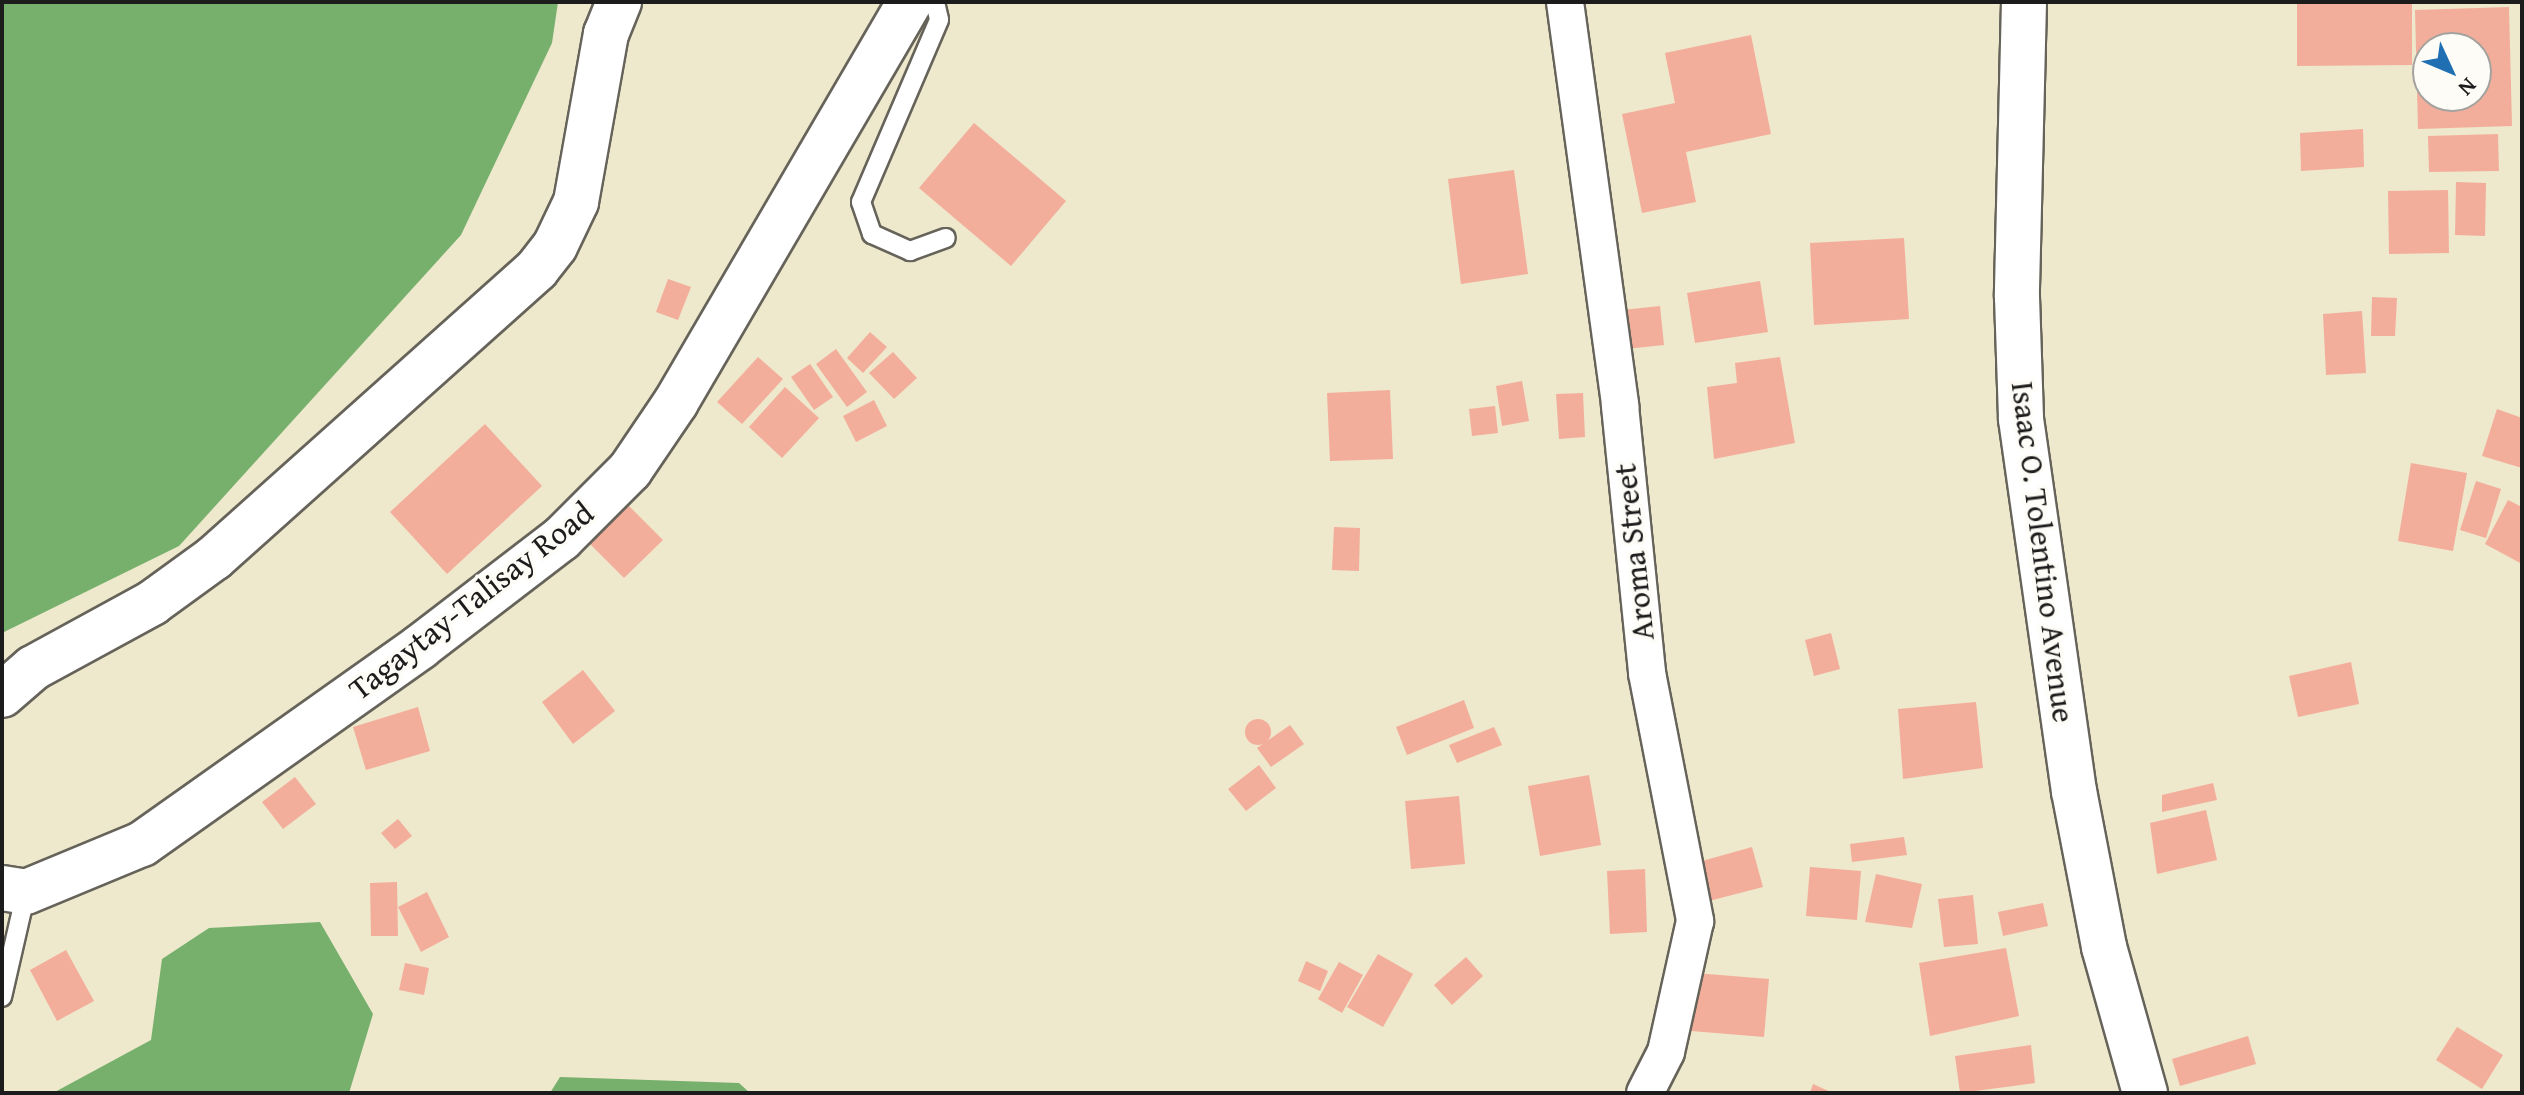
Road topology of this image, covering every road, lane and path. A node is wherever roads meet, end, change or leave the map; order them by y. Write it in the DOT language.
graph roads {
  1 [pos="619,2"];
  2 [pos="910,2"];
  3 [pos="935,2"];
  4 [pos="1565,2"];
  5 [pos="2024,2"];
  6 [pos="946,238"];
  7 [pos="2,695"];
  8 [pos="14,890"];
  9 [pos="2,997"];
  10 [pos="1645,1093"];
  11 [pos="2145,1093"];
  1 -- 7 [label="main road"];
  2 -- 8 [label="main road, Tagaytay-Talisay Road"];
  3 -- 6 [label="lane"];
  4 -- 10 [label="street, Aroma Street"];
  5 -- 11 [label="main road, Isaac O. Tolentino Avenue"];
  8 -- 9 [label="lane"];
}
